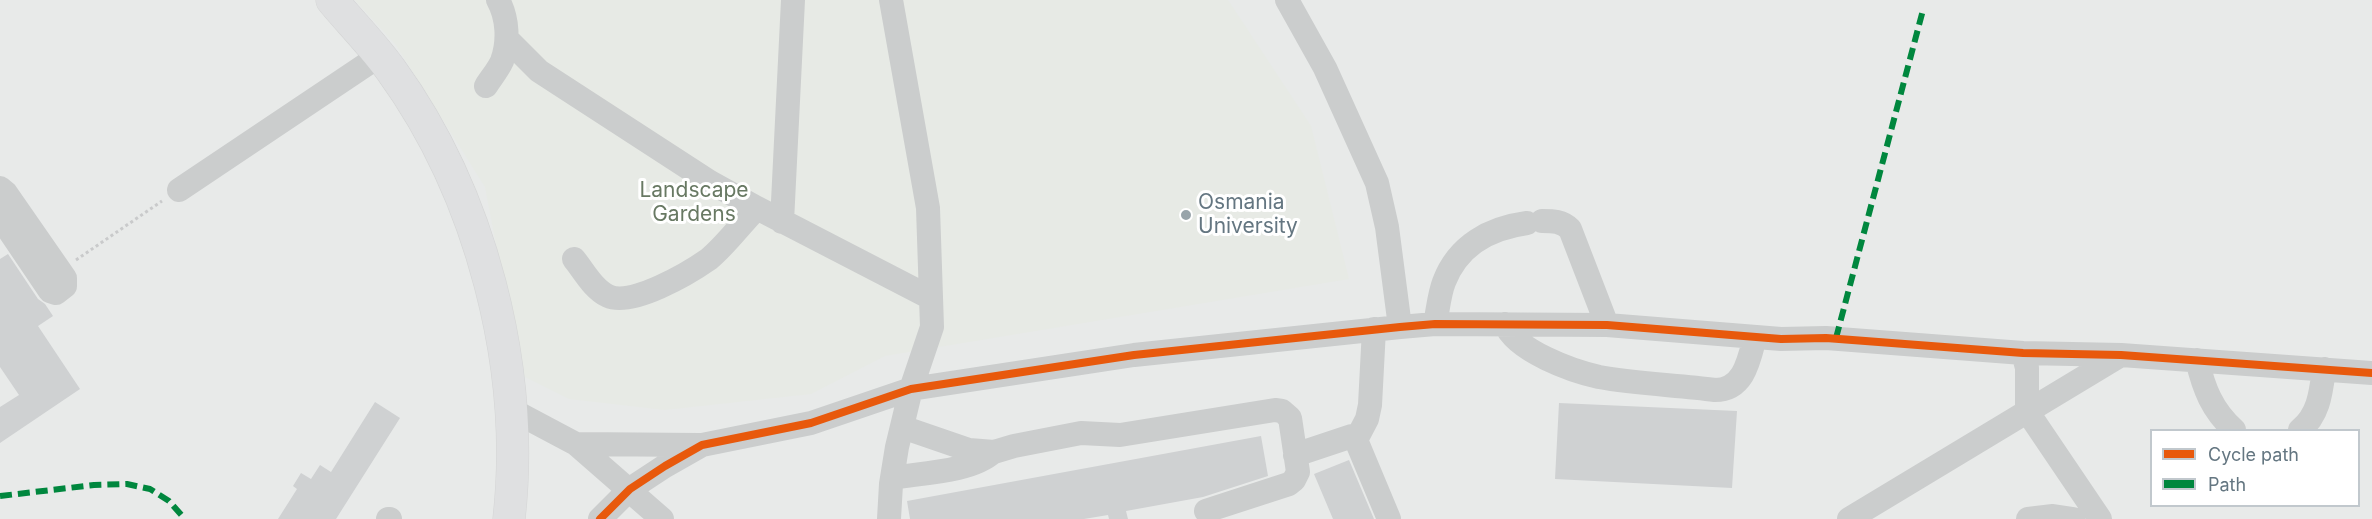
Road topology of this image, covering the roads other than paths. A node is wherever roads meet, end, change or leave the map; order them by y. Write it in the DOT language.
graph roads {
  1 [pos="332,0"];
  2 [pos="793,0"];
  3 [pos="891,0"];
  4 [pos="1287,0"];
  5 [pos="504,2"];
  6 [pos="507,39"];
  7 [pos="379,56"];
  8 [pos="486,86"];
  9 [pos="0,188"];
  10 [pos="179,190"];
  11 [pos="757,208"];
  12 [pos="782,222"];
  13 [pos="14,226"];
  14 [pos="574,259"];
  15 [pos="60,271"];
  16 [pos="931,298"];
  17 [pos="1435,324"];
  18 [pos="1505,324"];
  19 [pos="1607,325"];
  20 [pos="1400,327"];
  21 [pos="1374,329"];
  22 [pos="1755,337"];
  23 [pos="2023,353"];
  24 [pos="2121,355"];
  25 [pos="2197,360"];
  26 [pos="2324,369"];
  27 [pos="2372,373"];
  28 [pos="911,389"];
  29 [pos="512,410"];
  30 [pos="2027,411"];
  31 [pos="902,428"];
  32 [pos="2233,429"];
  33 [pos="2301,429"];
  34 [pos="1356,440"];
  35 [pos="576,444"];
  36 [pos="702,445"];
  37 [pos="994,452"];
  38 [pos="1295,455"];
  39 [pos="892,477"];
  40 [pos="630,489"];
  41 [pos="1206,511"];
  42 [pos="509,519"];
  43 [pos="600,519"];
  44 [pos="662,519"];
  45 [pos="889,519"];
  46 [pos="1389,519"];
  47 [pos="1849,519"];
  48 [pos="2028,519"];
  49 [pos="2073,519"];
  50 [pos="2100,519"];
  1 -- 7 [label="main road"];
  2 -- 12 [label="street"];
  3 -- 16 [label="street"];
  4 -- 20 [label="street"];
  5 -- 6 [label="street"];
  6 -- 8 [label="street"];
  6 -- 11 [label="street"];
  7 -- 10 [label="street"];
  7 -- 29 [label="main road"];
  9 -- 13 [label="street"];
  11 -- 12 [label="street"];
  11 -- 14 [label="street"];
  12 -- 16 [label="street"];
  13 -- 15 [label="street"];
  16 -- 28 [label="street"];
  17 -- 18 [label="street"];
  17 -- 19 [label="street"];
  17 -- 20 [label="street"];
  18 -- 19 [label="street"];
  18 -- 22 [label="street"];
  19 -- 22 [label="street"];
  20 -- 21 [label="street"];
  21 -- 28 [label="street"];
  21 -- 34 [label="street"];
  22 -- 23 [label="street"];
  23 -- 24 [label="street"];
  23 -- 30 [label="street"];
  24 -- 25 [label="street"];
  24 -- 30 [label="street"];
  25 -- 26 [label="street"];
  25 -- 32 [label="street"];
  26 -- 27 [label="street"];
  26 -- 33 [label="street"];
  28 -- 31 [label="street"];
  28 -- 36 [label="street"];
  29 -- 35 [label="street"];
  29 -- 42 [label="main road"];
  30 -- 47 [label="street"];
  30 -- 50 [label="street"];
  31 -- 37 [label="street"];
  31 -- 39 [label="street"];
  34 -- 38 [label="street"];
  34 -- 46 [label="street"];
  35 -- 36 [label="street"];
  35 -- 40 [label="street"];
  36 -- 40 [label="street"];
  37 -- 38 [label="street"];
  37 -- 39 [label="street"];
  38 -- 41 [label="street"];
  39 -- 45 [label="street"];
  40 -- 43 [label="street"];
  40 -- 44 [label="street"];
  48 -- 49 [label="street"];
}
